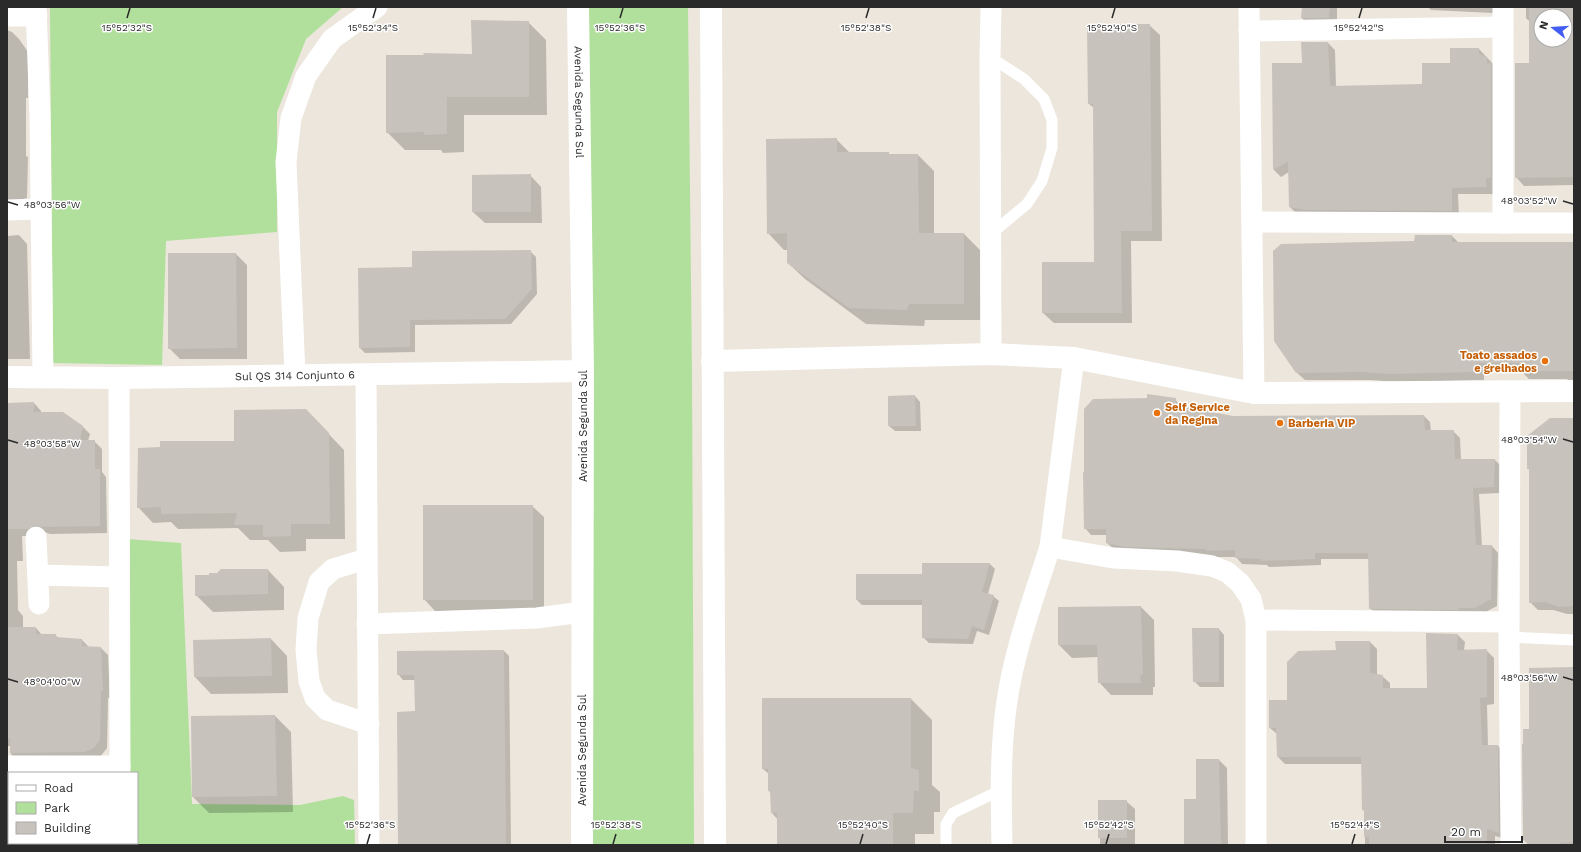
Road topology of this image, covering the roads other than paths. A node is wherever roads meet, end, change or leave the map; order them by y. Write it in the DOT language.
graph roads {
  1 [pos="377,7"];
  2 [pos="578,7"];
  3 [pos="711,7"];
  4 [pos="991,7"];
  5 [pos="1249,7"];
  6 [pos="37,12"];
  7 [pos="7,16"];
  8 [pos="1503,17"];
  9 [pos="1250,31"];
  10 [pos="990,57"];
  11 [pos="7,210"];
  12 [pos="40,210"];
  13 [pos="1253,222"];
  14 [pos="1574,223"];
  15 [pos="1503,224"];
  16 [pos="991,234"];
  17 [pos="991,354"];
  18 [pos="1074,358"];
  19 [pos="712,361"];
  20 [pos="582,371"];
  21 [pos="295,375"];
  22 [pos="366,376"];
  23 [pos="7,377"];
  24 [pos="43,377"];
  25 [pos="119,378"];
  26 [pos="1510,391"];
  27 [pos="1574,391"];
  28 [pos="1254,392"];
  29 [pos="36,538"];
  30 [pos="1050,547"];
  31 [pos="366,559"];
  32 [pos="38,575"];
  33 [pos="118,577"];
  34 [pos="39,604"];
  35 [pos="582,612"];
  36 [pos="1256,620"];
  37 [pos="367,624"];
  38 [pos="1509,630"];
  39 [pos="1574,640"];
  40 [pos="369,724"];
  41 [pos="7,766"];
  42 [pos="120,769"];
  43 [pos="1001,790"];
  44 [pos="369,845"];
  45 [pos="582,845"];
  46 [pos="715,845"];
  47 [pos="946,845"];
  48 [pos="1002,845"];
  49 [pos="1256,845"];
  50 [pos="1511,845"];
  1 -- 21 [label="street"];
  2 -- 20 [label="main road, Avenida Segunda Sul"];
  3 -- 19 [label="main road"];
  4 -- 10 [label="street"];
  5 -- 9 [label="street"];
  6 -- 7 [label="street"];
  6 -- 12 [label="street"];
  8 -- 9 [label="street"];
  8 -- 15 [label="street"];
  9 -- 13 [label="street"];
  10 -- 16 [label="street"];
  10 -- 16 [label="lane"];
  11 -- 12 [label="street"];
  12 -- 24 [label="street"];
  13 -- 15 [label="street"];
  13 -- 28 [label="street"];
  14 -- 15 [label="street"];
  16 -- 17 [label="street"];
  17 -- 18 [label="main road"];
  17 -- 19 [label="main road"];
  18 -- 28 [label="main road"];
  18 -- 30 [label="street"];
  19 -- 46 [label="main road"];
  20 -- 22 [label="main road, Sul QS 314 Conjunto 6"];
  20 -- 35 [label="main road, Avenida Segunda Sul"];
  21 -- 22 [label="main road, Sul QS 314 Conjunto 6"];
  21 -- 25 [label="main road, Sul QS 314 Conjunto 6"];
  22 -- 31 [label="street"];
  23 -- 24 [label="main road, Sul QS 314 Conjunto 6"];
  24 -- 25 [label="main road, Sul QS 314 Conjunto 6"];
  25 -- 33 [label="street"];
  26 -- 27 [label="main road"];
  26 -- 28 [label="main road"];
  26 -- 38 [label="street"];
  29 -- 32 [label="street"];
  30 -- 36 [label="street"];
  30 -- 43 [label="street"];
  31 -- 37 [label="street"];
  31 -- 40 [label="street"];
  32 -- 33 [label="street"];
  32 -- 34 [label="street"];
  33 -- 42 [label="street"];
  35 -- 37 [label="street"];
  35 -- 45 [label="main road, Avenida Segunda Sul"];
  36 -- 38 [label="street"];
  36 -- 49 [label="street"];
  37 -- 40 [label="street"];
  38 -- 39 [label="lane"];
  38 -- 50 [label="street"];
  40 -- 44 [label="street"];
  41 -- 42 [label="street"];
  43 -- 47 [label="lane"];
  43 -- 48 [label="street"];
}
